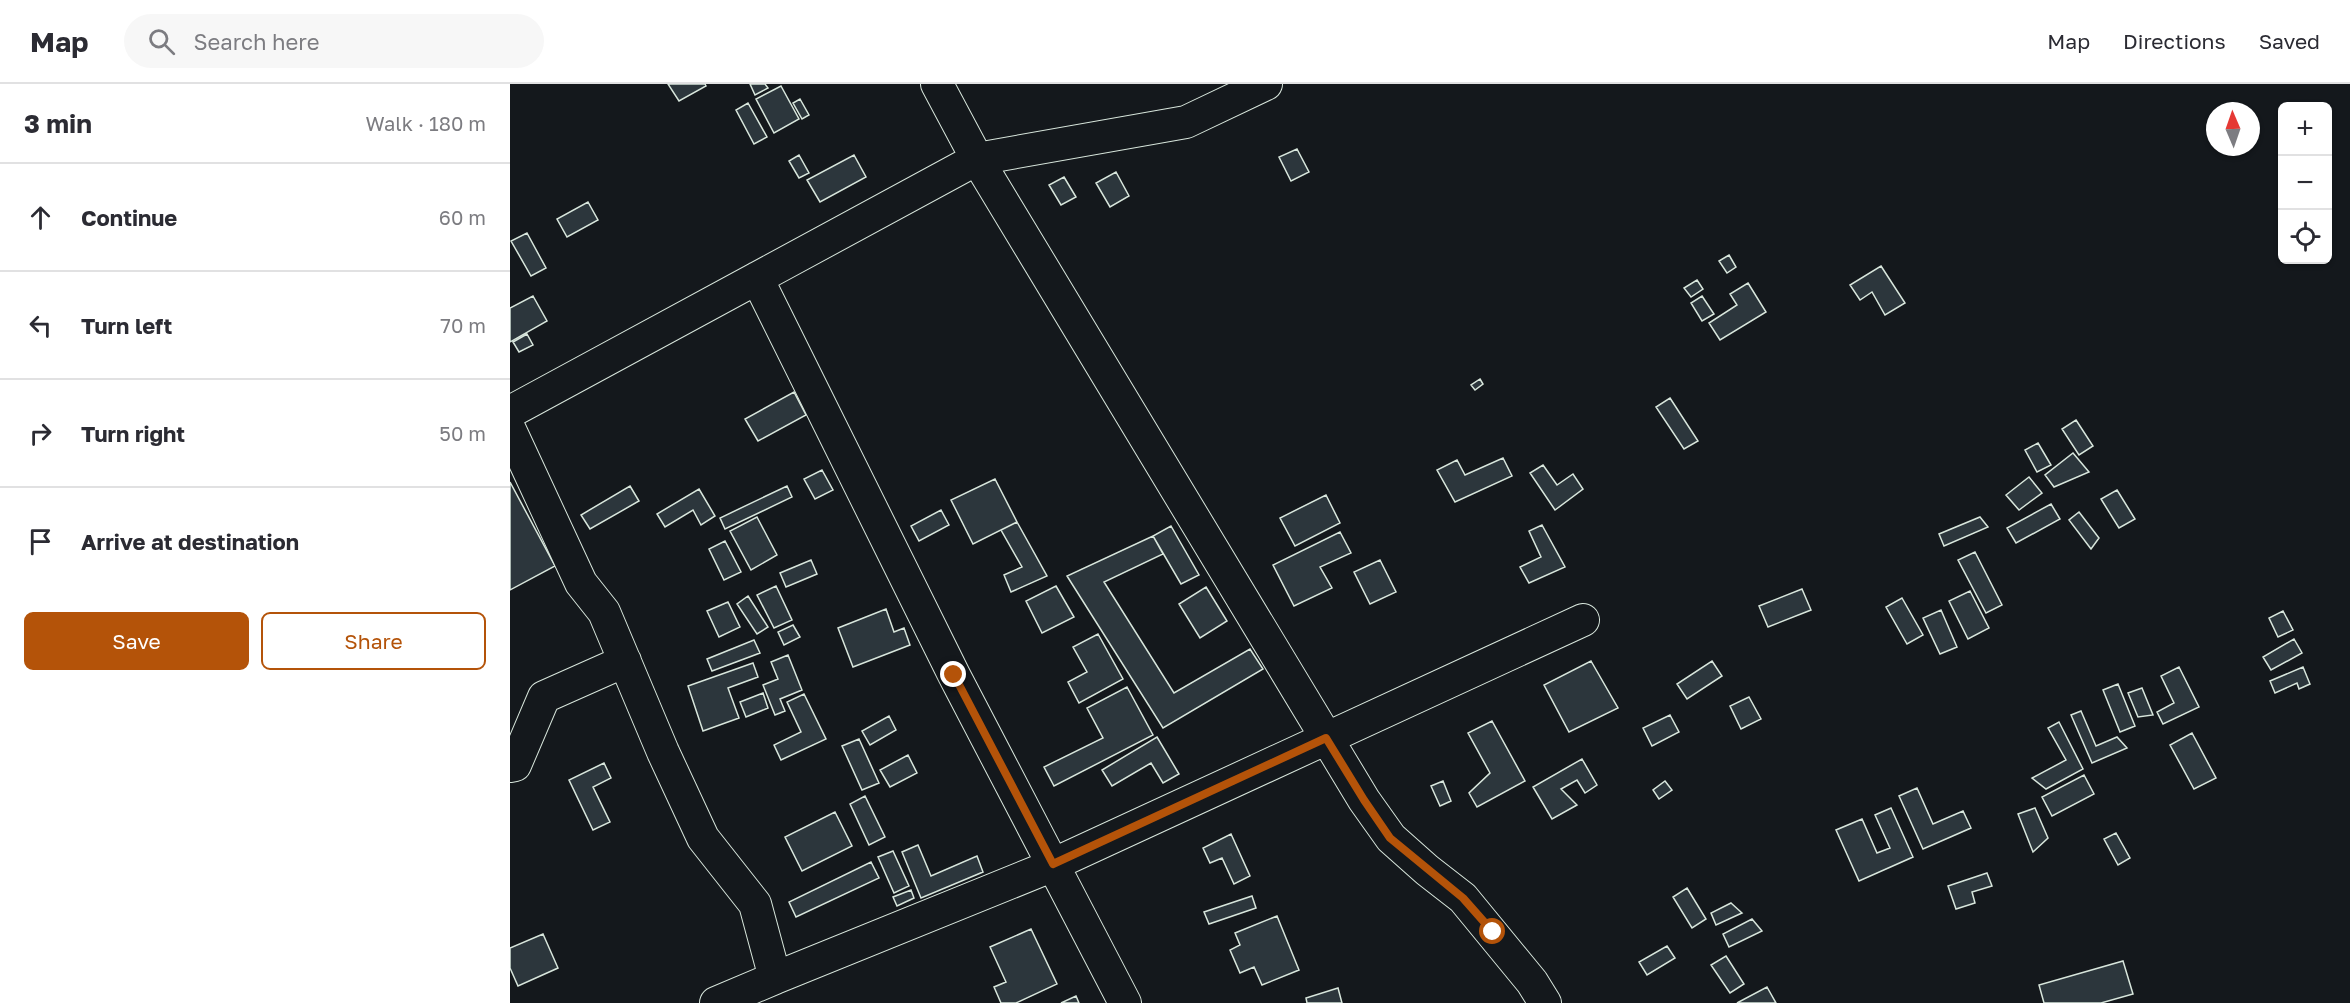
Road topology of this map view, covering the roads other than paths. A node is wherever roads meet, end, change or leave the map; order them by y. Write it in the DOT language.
graph roads {
  1 [pos="937,84"];
  2 [pos="1266,84"];
  3 [pos="977,159"];
  4 [pos="757,278"];
  5 [pos="510,412"];
  6 [pos="510,430"];
  7 [pos="1583,620"];
  8 [pos="625,661"];
  9 [pos="1326,738"];
  10 [pos="510,766"];
  11 [pos="1053,864"];
  12 [pos="775,978"];
  13 [pos="716,1003"];
  14 [pos="1125,1003"];
  15 [pos="1545,1003"];
  1 -- 3 [label="street"];
  2 -- 3 [label="street"];
  3 -- 4 [label="street"];
  3 -- 9 [label="street"];
  4 -- 5 [label="street"];
  4 -- 11 [label="street"];
  6 -- 8 [label="street"];
  7 -- 9 [label="street"];
  8 -- 10 [label="street"];
  8 -- 12 [label="street"];
  9 -- 11 [label="street"];
  9 -- 15 [label="street"];
  11 -- 12 [label="street"];
  11 -- 14 [label="street"];
  12 -- 13 [label="street"];
}
